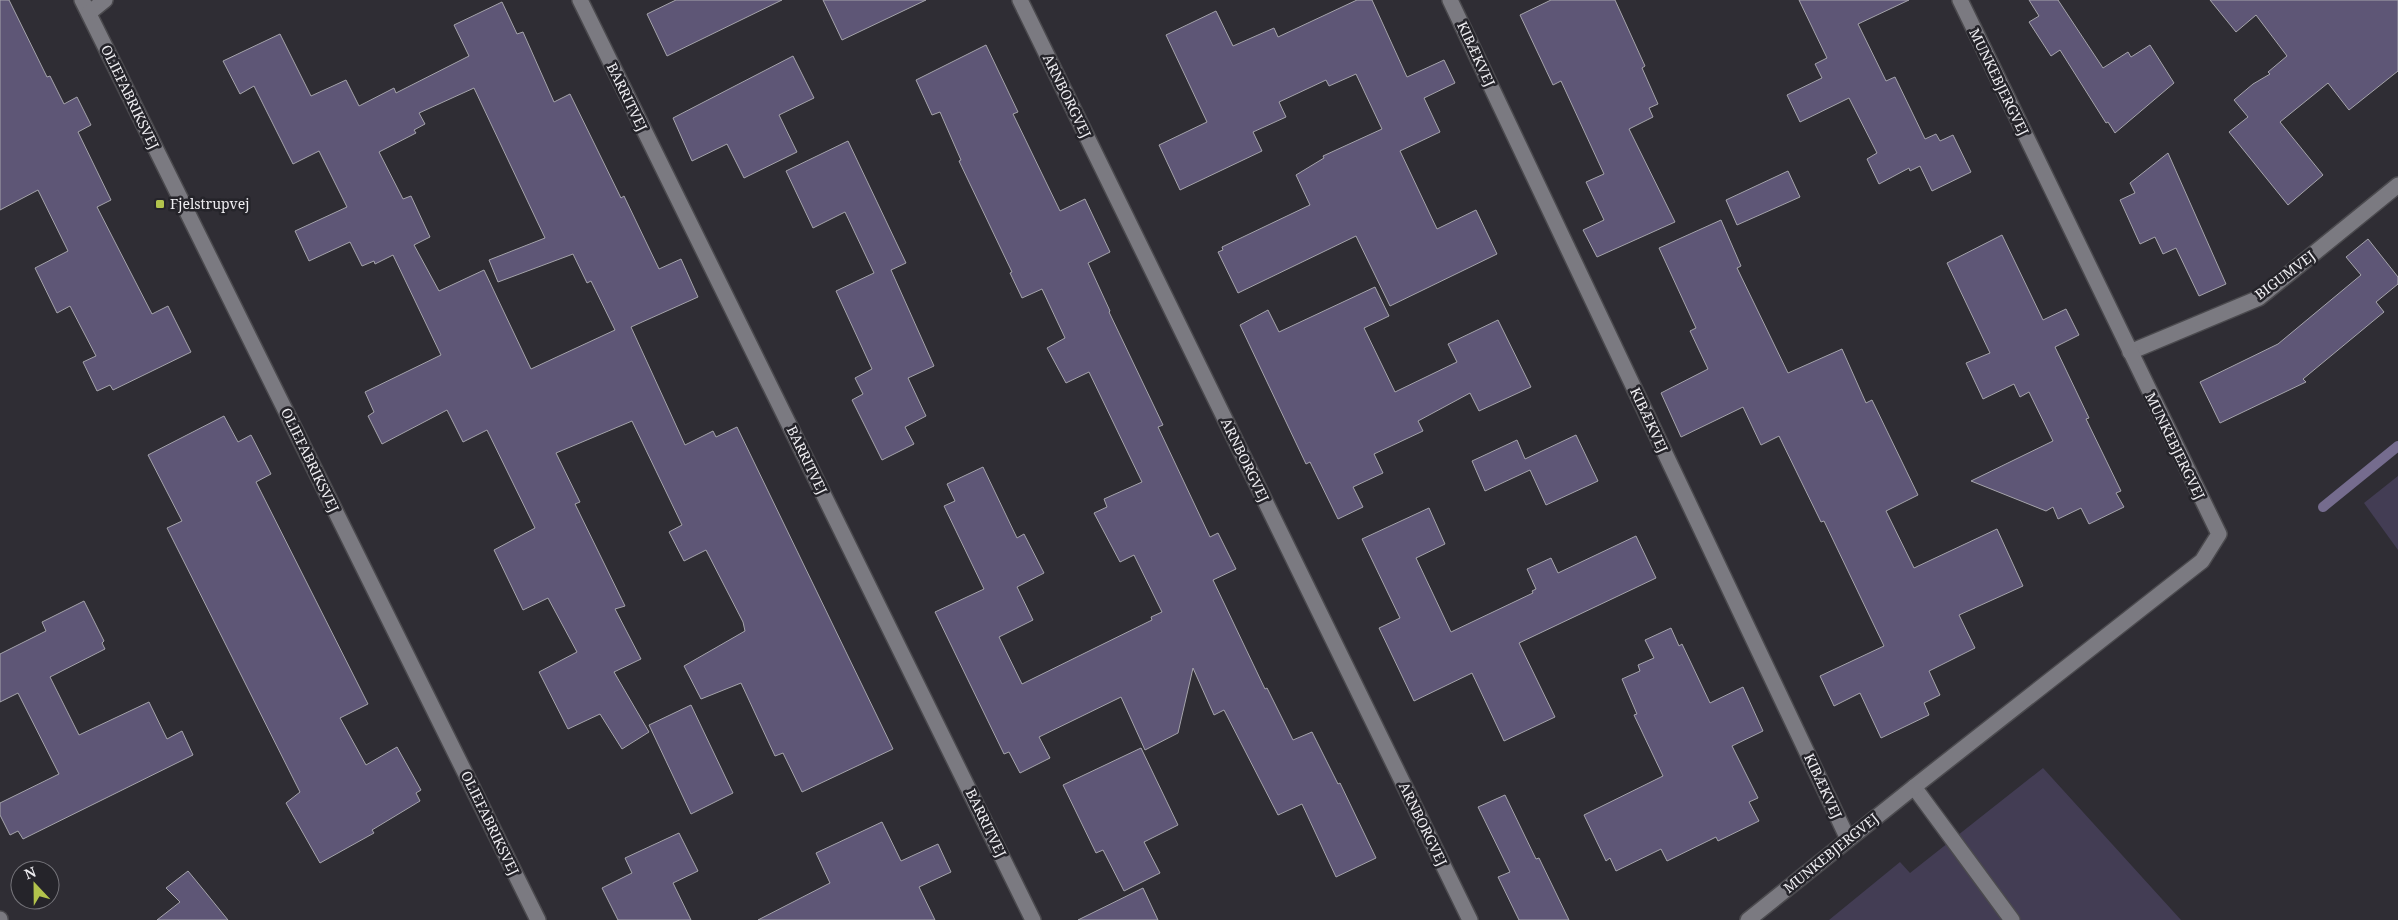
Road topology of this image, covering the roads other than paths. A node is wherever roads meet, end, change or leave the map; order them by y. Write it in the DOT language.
graph roads {
  1 [pos="105,0"];
  2 [pos="580,0"];
  3 [pos="1020,0"];
  4 [pos="1450,0"];
  5 [pos="1960,0"];
  6 [pos="85,6"];
  7 [pos="2398,185"];
  8 [pos="2130,352"];
  9 [pos="1914,787"];
  10 [pos="1848,839"];
  11 [pos="538,920"];
  12 [pos="1033,920"];
  13 [pos="1470,920"];
  14 [pos="1748,920"];
  15 [pos="2012,920"];
  1 -- 6 [label="street"];
  2 -- 12 [label="street, BARRITVEJ"];
  3 -- 13 [label="street, ARNBORGVEJ"];
  4 -- 10 [label="street, KIBÆKVEJ"];
  5 -- 8 [label="street, MUNKEBJERGVEJ"];
  6 -- 11 [label="street, OLIEFABRIKSVEJ"];
  7 -- 8 [label="street, BIGUMVEJ"];
  8 -- 9 [label="street, MUNKEBJERGVEJ"];
  9 -- 10 [label="street, MUNKEBJERGVEJ"];
  9 -- 15 [label="street"];
  10 -- 14 [label="street, MUNKEBJERGVEJ"];
}
